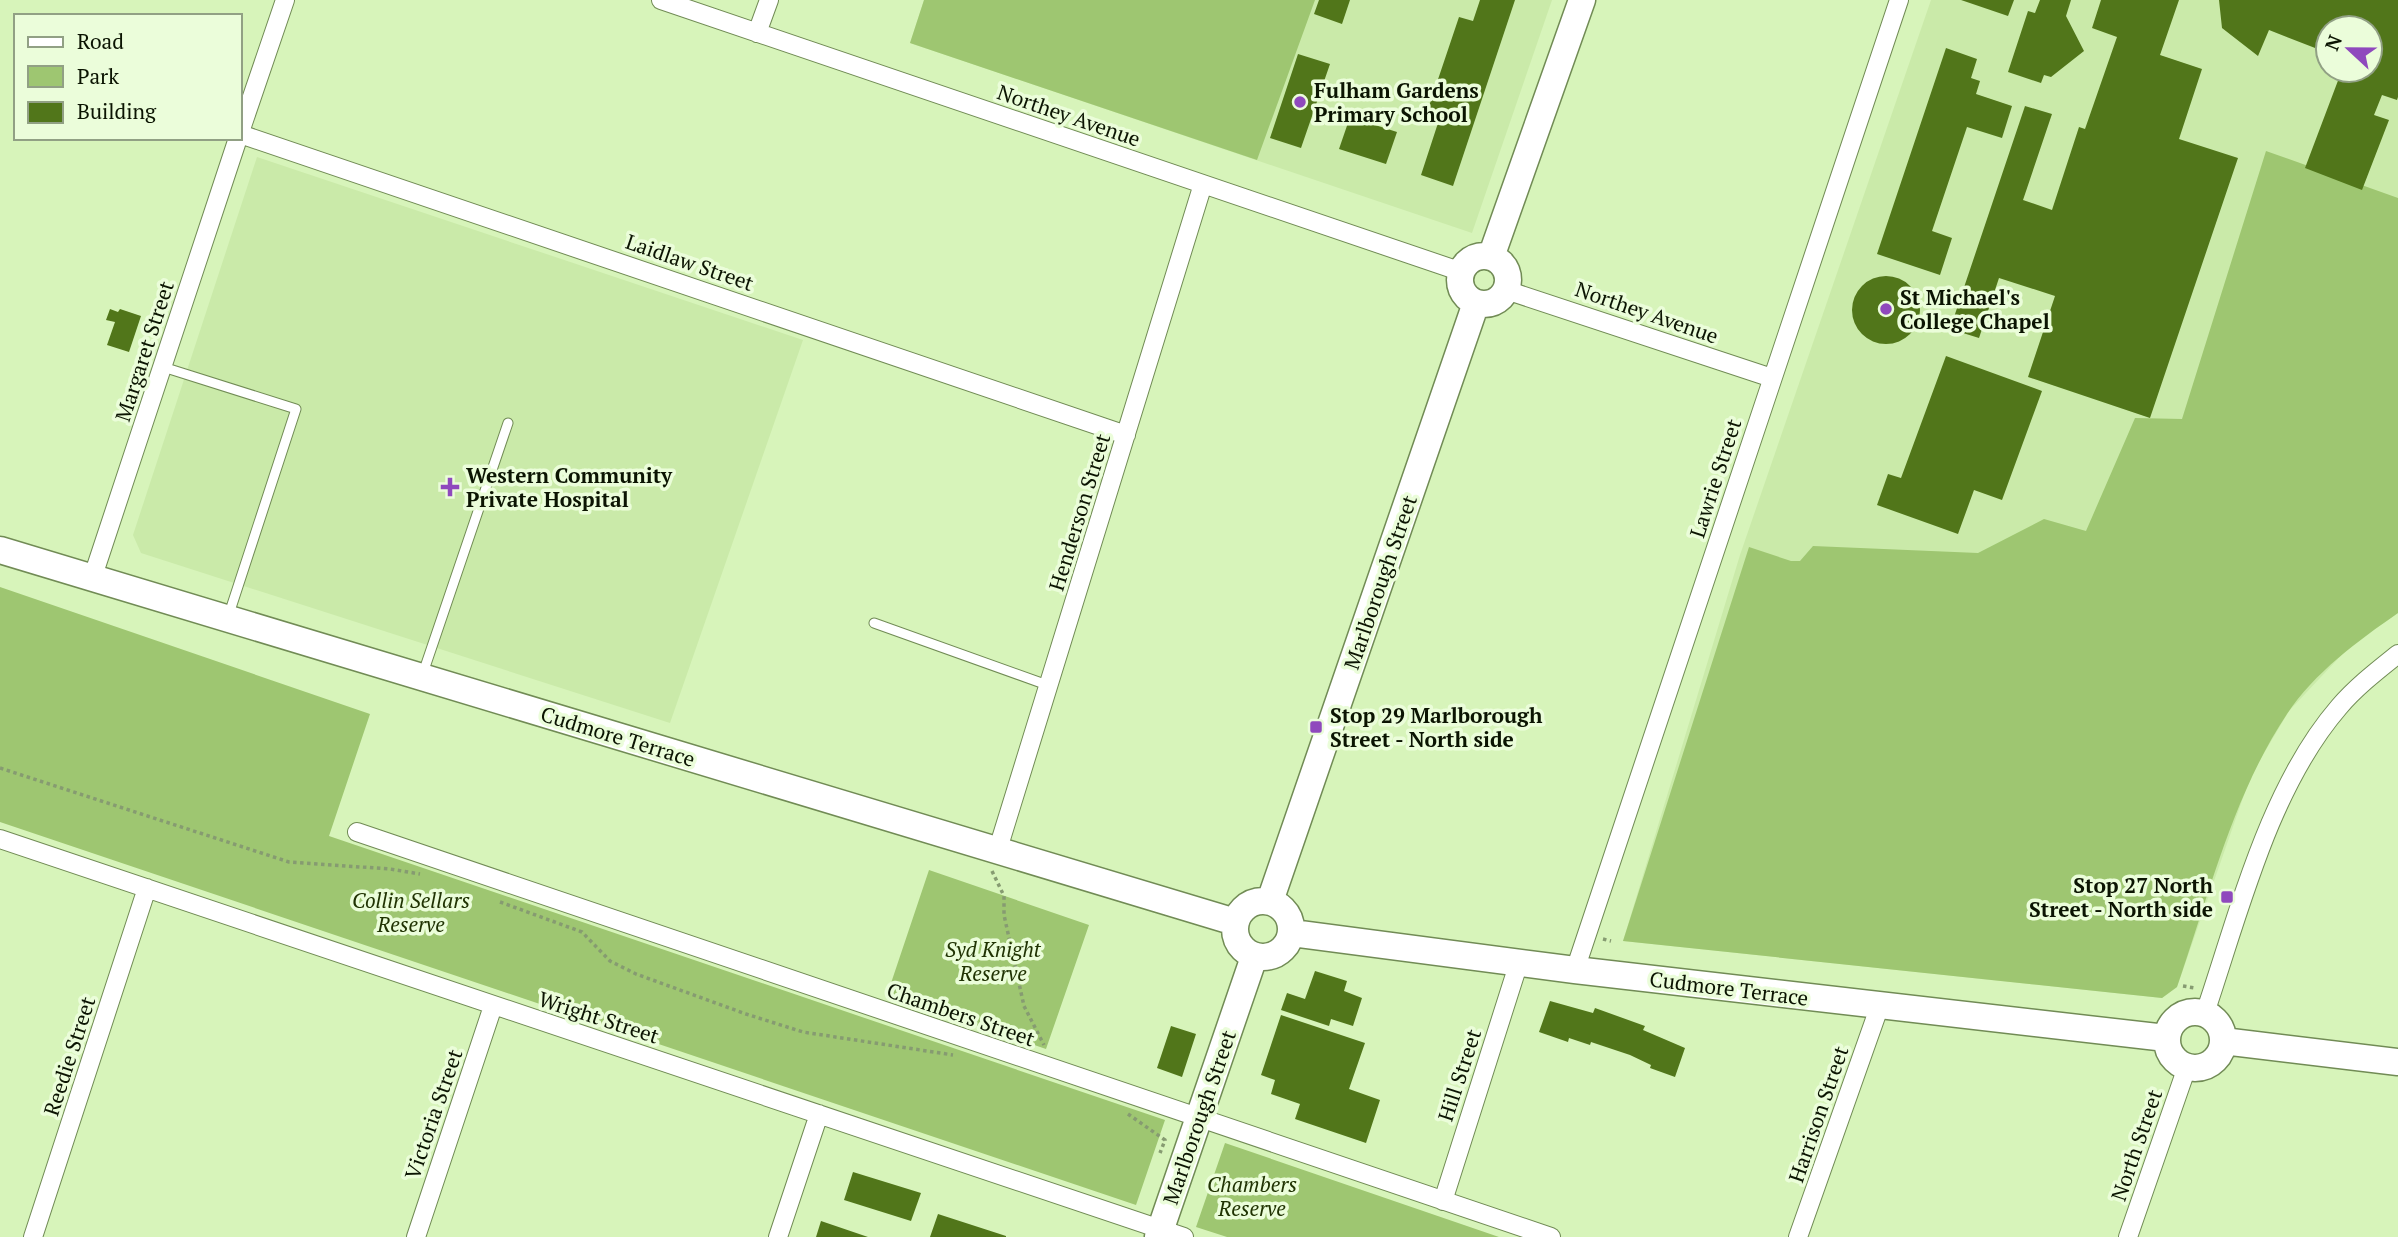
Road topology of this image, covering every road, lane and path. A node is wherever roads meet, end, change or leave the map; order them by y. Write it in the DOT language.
graph roads {
  1 [pos="285,0"];
  2 [pos="661,0"];
  3 [pos="769,0"];
  4 [pos="1582,0"];
  5 [pos="1899,0"];
  6 [pos="757,33"];
  7 [pos="242,126"];
  8 [pos="242,136"];
  9 [pos="237,140"];
  10 [pos="1203,184"];
  11 [pos="1491,257"];
  12 [pos="1462,272"];
  13 [pos="1506,290"];
  14 [pos="1476,303"];
  15 [pos="163,368"];
  16 [pos="1772,378"];
  17 [pos="508,423"];
  18 [pos="1126,435"];
  19 [pos="0,550"];
  20 [pos="92,579"];
  21 [pos="228,618"];
  22 [pos="874,623"];
  23 [pos="2398,653"];
  24 [pos="421,677"];
  25 [pos="1050,687"];
  26 [pos="0,768"];
  27 [pos="357,832"];
  28 [pos="0,839"];
  29 [pos="998,852"];
  30 [pos="428,876"];
  31 [pos="147,888"];
  32 [pos="492,900"];
  33 [pos="1270,901"];
  34 [pos="1235,922"];
  35 [pos="1292,933"];
  36 [pos="1254,957"];
  37 [pos="1519,962"];
  38 [pos="1575,971"];
  39 [pos="1880,1005"];
  40 [pos="493,1006"];
  41 [pos="2205,1013"];
  42 [pos="2166,1038"];
  43 [pos="2223,1041"];
  44 [pos="954,1055"];
  45 [pos="2398,1062"];
  46 [pos="1040,1065"];
  47 [pos="2186,1067"];
  48 [pos="1125,1112"];
  49 [pos="819,1114"];
  50 [pos="1199,1118"];
  51 [pos="1157,1166"];
  52 [pos="1443,1201"];
  53 [pos="1168,1234"];
  54 [pos="33,1237"];
  55 [pos="416,1237"];
  56 [pos="778,1237"];
  57 [pos="1551,1237"];
  58 [pos="1798,1237"];
  59 [pos="2128,1237"];
  1 -- 7 [label="street, Margaret Street"];
  2 -- 6 [label="street, Northey Avenue"];
  3 -- 6 [label="street"];
  4 -- 11 [label="street"];
  5 -- 16 [label="street, Lawrie Street"];
  6 -- 10 [label="street, Northey Avenue"];
  8 -- 18 [label="street, Laidlaw Street"];
  9 -- 15 [label="street, Margaret Street"];
  10 -- 12 [label="street, Northey Avenue"];
  10 -- 18 [label="street, Henderson Street"];
  11 -- 12 [label="street"];
  11 -- 13 [label="street"];
  12 -- 14 [label="street"];
  13 -- 14 [label="street"];
  13 -- 16 [label="street, Northey Avenue"];
  14 -- 33 [label="street, Marlborough Street"];
  15 -- 20 [label="street, Margaret Street"];
  15 -- 21 [label="lane"];
  16 -- 38 [label="street, Lawrie Street"];
  17 -- 24 [label="lane"];
  18 -- 25 [label="street, Henderson Street"];
  19 -- 20 [label="street, Cudmore Terrace"];
  20 -- 21 [label="street, Cudmore Terrace"];
  21 -- 24 [label="street, Cudmore Terrace"];
  22 -- 25 [label="lane"];
  23 -- 41 [label="street"];
  24 -- 29 [label="street, Cudmore Terrace"];
  25 -- 29 [label="street, Henderson Street"];
  26 -- 30 [label="path"];
  27 -- 46 [label="street, Chambers Street"];
  28 -- 31 [label="street, Wright Street"];
  29 -- 34 [label="street, Cudmore Terrace"];
  29 -- 46 [label="path"];
  31 -- 40 [label="street, Wright Street"];
  31 -- 54 [label="street, Reedie Street"];
  32 -- 44 [label="path"];
  33 -- 34 [label="street"];
  33 -- 35 [label="street"];
  34 -- 36 [label="street"];
  35 -- 36 [label="street"];
  35 -- 37 [label="street, Cudmore Terrace"];
  36 -- 50 [label="street, Marlborough Street"];
  37 -- 38 [label="street, Cudmore Terrace"];
  37 -- 52 [label="street, Hill Street"];
  38 -- 39 [label="street, Cudmore Terrace"];
  39 -- 42 [label="street, Cudmore Terrace"];
  39 -- 58 [label="street, Harrison Street"];
  40 -- 49 [label="street, Wright Street"];
  40 -- 55 [label="street, Victoria Street"];
  41 -- 42 [label="street"];
  41 -- 43 [label="street"];
  42 -- 47 [label="street"];
  43 -- 45 [label="street"];
  43 -- 47 [label="street"];
  46 -- 50 [label="street, Chambers Street"];
  47 -- 59 [label="street, North Street"];
  48 -- 51 [label="path"];
  49 -- 53 [label="street, Wright Street"];
  49 -- 56 [label="street"];
  50 -- 52 [label="street, Chambers Street"];
  50 -- 53 [label="street, Marlborough Street"];
  52 -- 57 [label="street, Chambers Street"];
}
